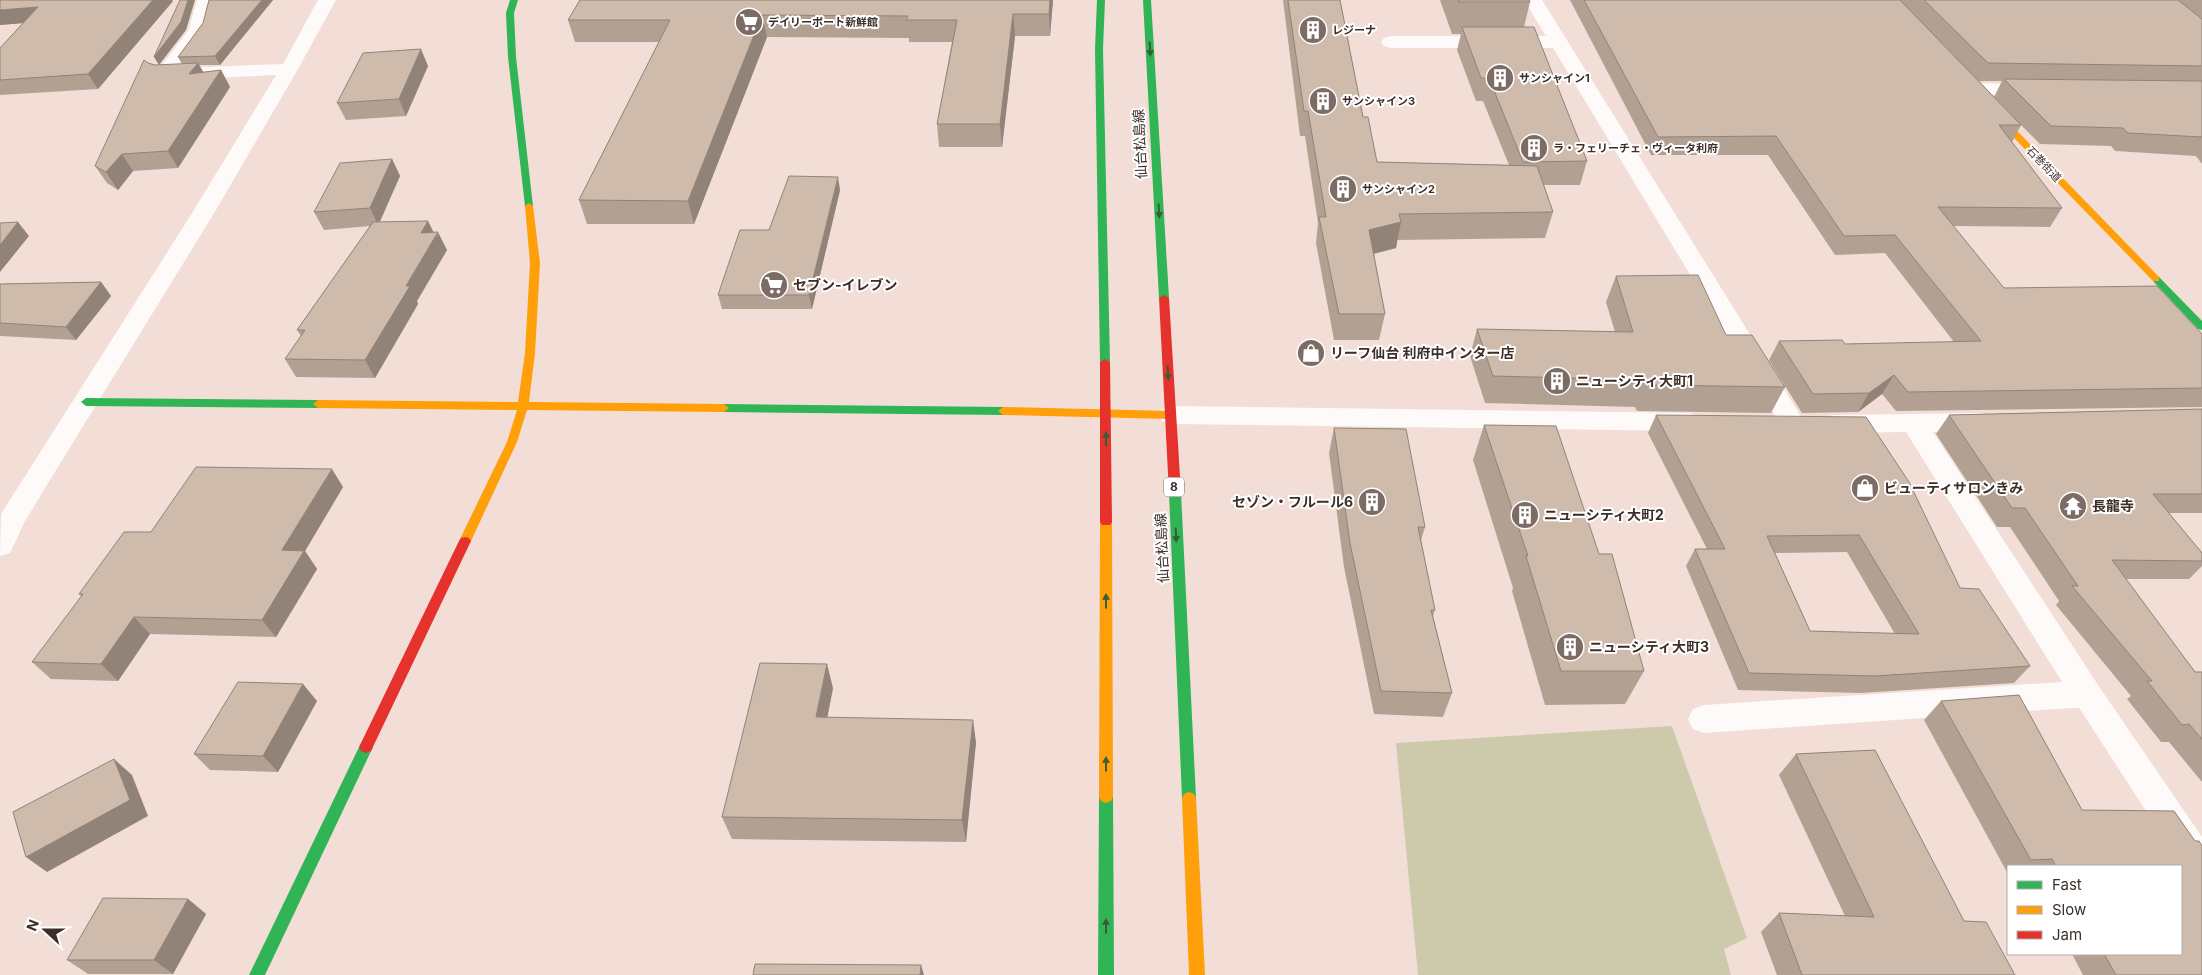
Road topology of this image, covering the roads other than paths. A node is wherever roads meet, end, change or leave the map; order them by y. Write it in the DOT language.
graph roads {
  1 [pos="327,0"];
  2 [pos="514,0"];
  3 [pos="1101,0"];
  4 [pos="1147,0"];
  5 [pos="1533,0"];
  6 [pos="204,2"];
  7 [pos="1390,42"];
  8 [pos="1557,42"];
  9 [pos="289,69"];
  10 [pos="1969,86"];
  11 [pos="2052,90"];
  12 [pos="2202,327"];
  13 [pos="86,402"];
  14 [pos="523,406"];
  15 [pos="1106,413"];
  16 [pos="1171,416"];
  17 [pos="2004,421"];
  18 [pos="1713,423"];
  19 [pos="1763,423"];
  20 [pos="1792,424"];
  21 [pos="1914,424"];
  22 [pos="0,545"];
  23 [pos="2087,694"];
  24 [pos="1704,719"];
  25 [pos="2202,867"];
  26 [pos="256,975"];
  27 [pos="1106,975"];
  28 [pos="1197,975"];
  1 -- 9 [label="street"];
  2 -- 14 [label="street"];
  3 -- 15 [label="street"];
  4 -- 16 [label="street, 仙台松島線 / 8, one-way"];
  5 -- 8 [label="street"];
  6 -- 9 [label="street"];
  7 -- 8 [label="street"];
  8 -- 20 [label="street"];
  9 -- 13 [label="street"];
  10 -- 11 [label="street"];
  10 -- 12 [label="street, 石巻街道"];
  13 -- 14 [label="street"];
  13 -- 22 [label="street"];
  14 -- 15 [label="street"];
  14 -- 26 [label="street"];
  15 -- 16 [label="street"];
  27 -- 15 [label="street, one-way"];
  16 -- 18 [label="street"];
  16 -- 28 [label="street, 仙台松島線 / 8, one-way"];
  17 -- 21 [label="street"];
  19 -- 20 [label="street"];
  20 -- 21 [label="street"];
  21 -- 23 [label="street"];
  23 -- 24 [label="street"];
  23 -- 25 [label="street"];
}
